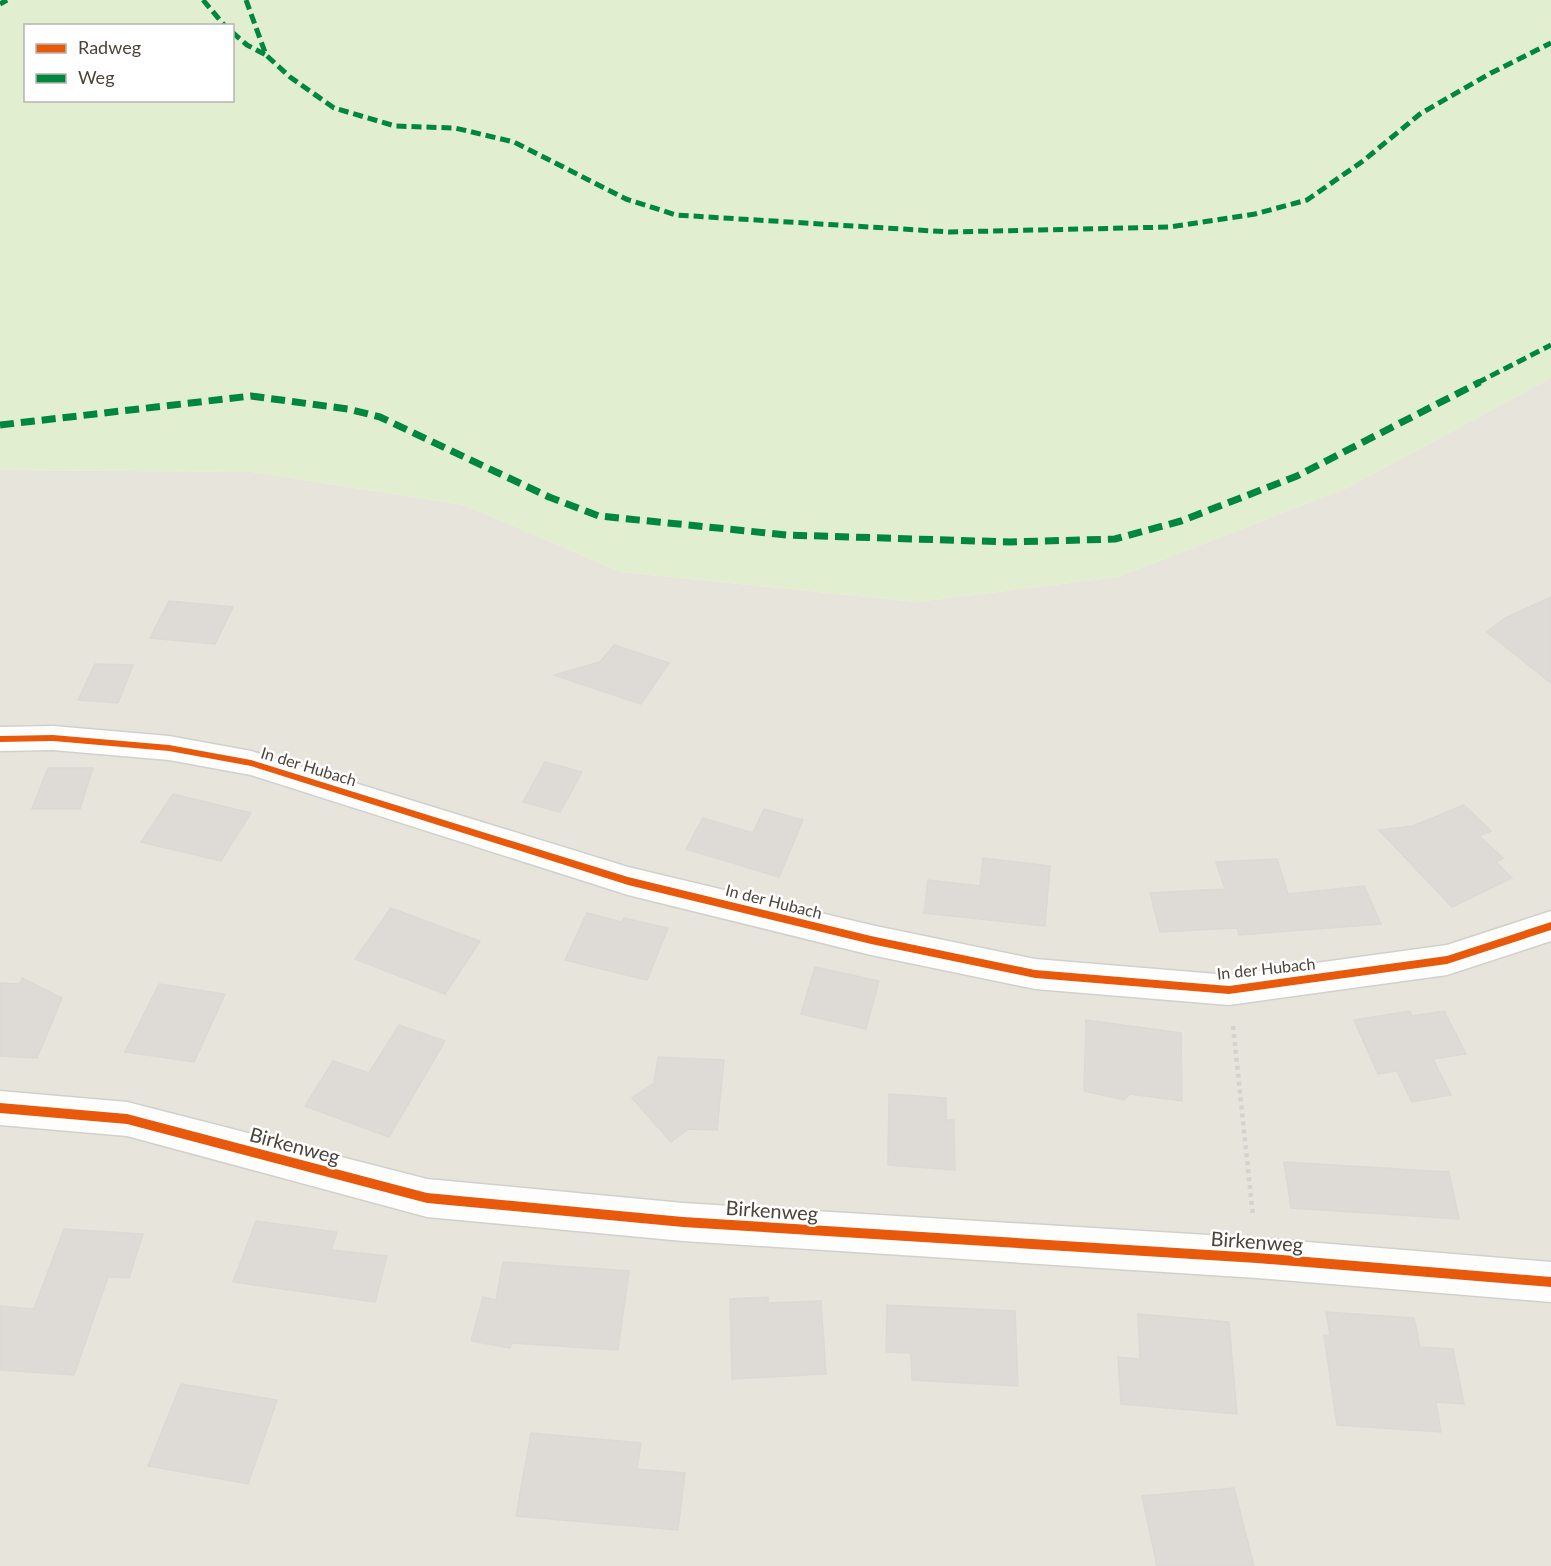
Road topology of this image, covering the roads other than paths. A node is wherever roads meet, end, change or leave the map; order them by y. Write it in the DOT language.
graph roads {
  1 [pos="0,739"];
  2 [pos="1551,926"];
  3 [pos="0,1108"];
  4 [pos="1551,1282"];
  1 -- 2 [label="street, In der Hubach"];
  3 -- 4 [label="street, Birkenweg"];
}
